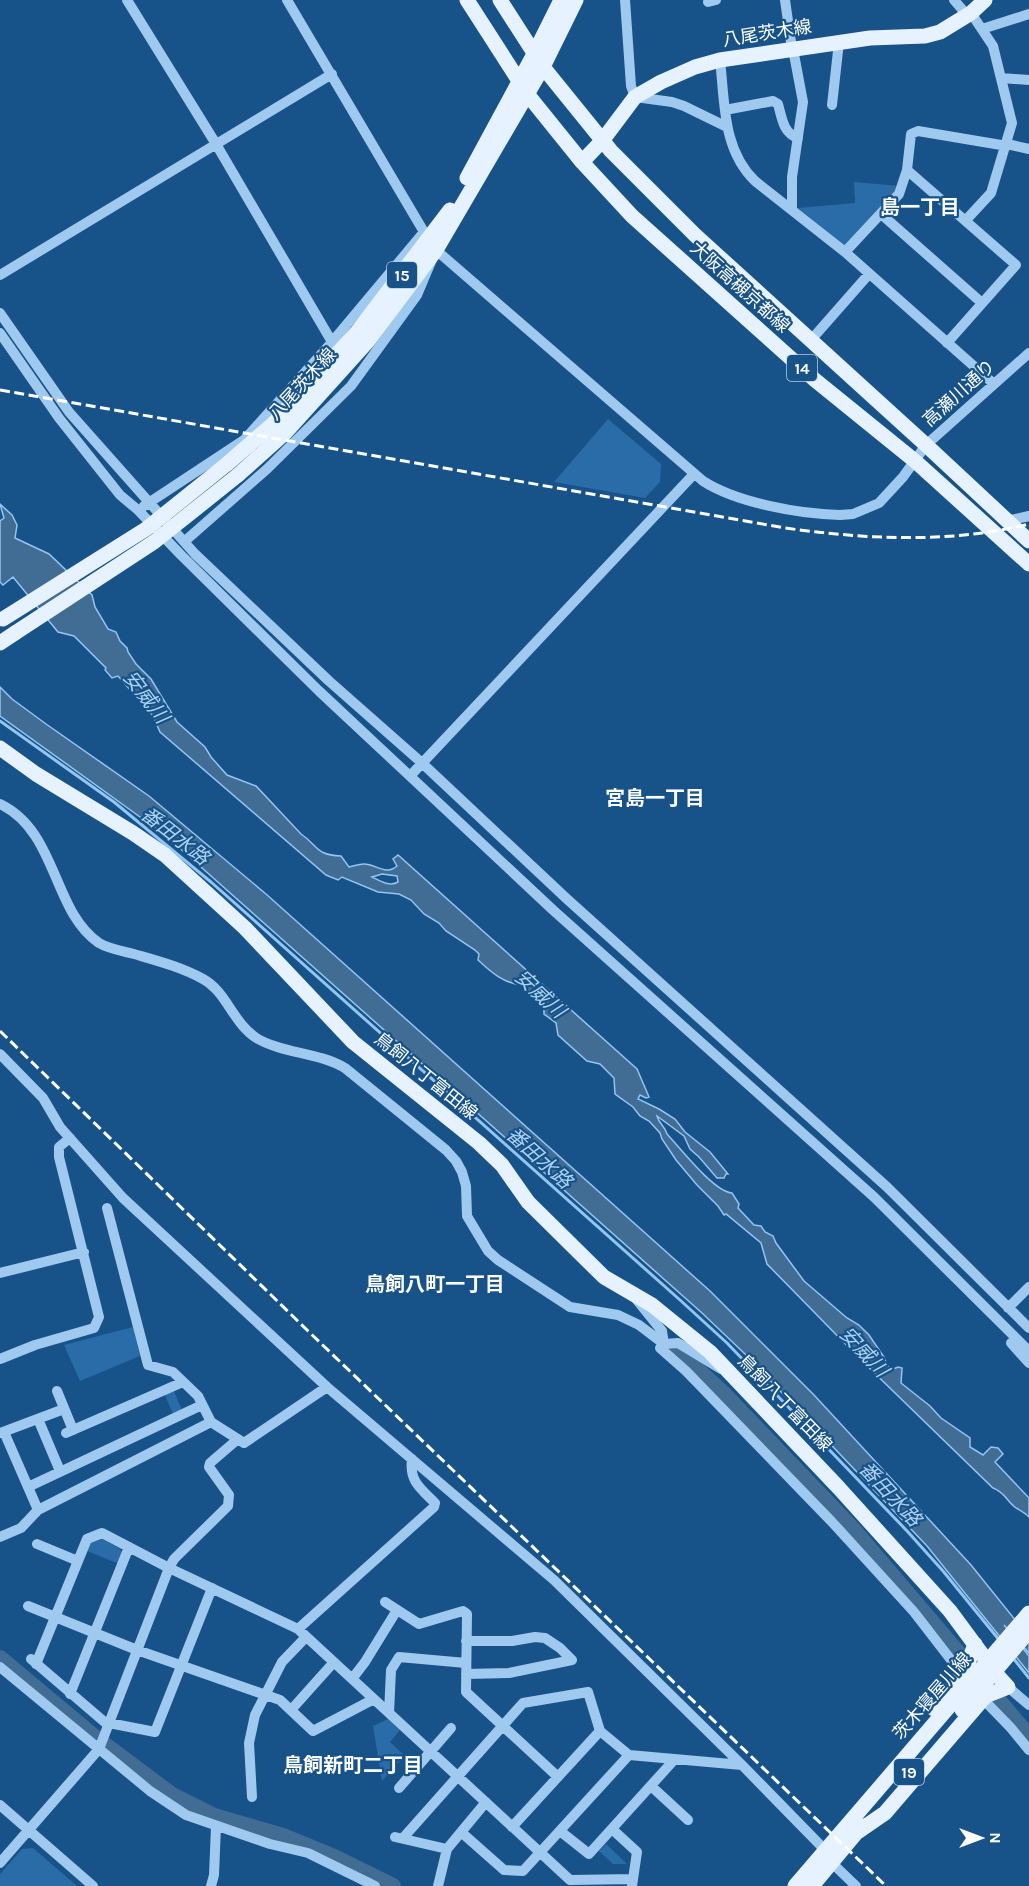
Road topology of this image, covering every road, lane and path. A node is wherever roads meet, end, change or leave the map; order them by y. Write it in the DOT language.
graph roads {
  1 [pos="127,0"];
  2 [pos="287,0"];
  3 [pos="467,0"];
  4 [pos="500,0"];
  5 [pos="561,0"];
  6 [pos="576,0"];
  7 [pos="625,0"];
  8 [pos="785,0"];
  9 [pos="954,0"];
  10 [pos="985,0"];
  11 [pos="969,14"];
  12 [pos="1029,14"];
  13 [pos="982,30"];
  14 [pos="839,42"];
  15 [pos="792,49"];
  16 [pos="539,60"];
  17 [pos="720,60"];
  18 [pos="332,74"];
  19 [pos="1001,78"];
  20 [pos="1029,80"];
  21 [pos="518,82"];
  22 [pos="528,95"];
  23 [pos="635,97"];
  24 [pos="832,105"];
  25 [pos="725,110"];
  26 [pos="727,127"];
  27 [pos="798,138"];
  28 [pos="602,141"];
  29 [pos="216,144"];
  30 [pos="1007,145"];
  31 [pos="1029,149"];
  32 [pos="582,162"];
  33 [pos="907,170"];
  34 [pos="452,208"];
  35 [pos="792,210"];
  36 [pos="880,214"];
  37 [pos="966,220"];
  38 [pos="424,232"];
  39 [pos="436,250"];
  40 [pos="408,252"];
  41 [pos="846,252"];
  42 [pos="869,274"];
  43 [pos="0,275"];
  44 [pos="390,291"];
  45 [pos="982,303"];
  46 [pos="0,314"];
  47 [pos="0,333"];
  48 [pos="811,340"];
  49 [pos="332,342"];
  50 [pos="947,342"];
  51 [pos="1029,353"];
  52 [pos="994,384"];
  53 [pos="927,445"];
  54 [pos="915,461"];
  55 [pos="232,470"];
  56 [pos="694,474"];
  57 [pos="150,502"];
  58 [pos="138,510"];
  59 [pos="1029,516"];
  60 [pos="1008,521"];
  61 [pos="1027,537"];
  62 [pos="185,541"];
  63 [pos="1029,564"];
  64 [pos="2,621"];
  65 [pos="0,643"];
  66 [pos="0,748"];
  67 [pos="422,763"];
  68 [pos="411,775"];
  69 [pos="0,804"];
  70 [pos="0,1054"];
  71 [pos="70,1138"];
  72 [pos="108,1209"];
  73 [pos="84,1252"];
  74 [pos="0,1273"];
  75 [pos="1029,1287"];
  76 [pos="631,1293"];
  77 [pos="1004,1304"];
  78 [pos="990,1311"];
  79 [pos="1029,1328"];
  80 [pos="1009,1331"];
  81 [pos="664,1344"];
  82 [pos="1029,1351"];
  83 [pos="0,1359"];
  84 [pos="1029,1363"];
  85 [pos="732,1376"];
  86 [pos="183,1382"];
  87 [pos="327,1387"];
  88 [pos="57,1390"];
  89 [pos="202,1405"];
  90 [pos="64,1409"];
  91 [pos="38,1419"];
  92 [pos="211,1422"];
  93 [pos="2,1432"];
  94 [pos="238,1439"];
  95 [pos="412,1459"];
  96 [pos="60,1471"];
  97 [pos="28,1487"];
  98 [pos="38,1510"];
  99 [pos="0,1536"];
  100 [pos="37,1544"];
  101 [pos="129,1547"];
  102 [pos="78,1561"];
  103 [pos="169,1568"];
  104 [pos="212,1588"];
  105 [pos="385,1602"];
  106 [pos="28,1606"];
  107 [pos="397,1610"];
  108 [pos="1029,1613"];
  109 [pos="56,1617"];
  110 [pos="1029,1631"];
  111 [pos="96,1633"];
  112 [pos="302,1633"];
  113 [pos="466,1641"];
  114 [pos="974,1647"];
  115 [pos="137,1650"];
  116 [pos="334,1662"];
  117 [pos="182,1666"];
  118 [pos="0,1667"];
  119 [pos="466,1669"];
  120 [pos="964,1674"];
  121 [pos="352,1678"];
  122 [pos="1006,1688"];
  123 [pos="70,1694"];
  124 [pos="264,1694"];
  125 [pos="986,1697"];
  126 [pos="374,1699"];
  127 [pos="959,1705"];
  128 [pos="1029,1705"];
  129 [pos="291,1710"];
  130 [pos="389,1713"];
  131 [pos="108,1724"];
  132 [pos="503,1726"];
  133 [pos="451,1728"];
  134 [pos="600,1731"];
  135 [pos="99,1749"];
  136 [pos="1029,1750"];
  137 [pos="431,1752"];
  138 [pos="629,1755"];
  139 [pos="674,1760"];
  140 [pos="742,1764"];
  141 [pos="459,1777"];
  142 [pos="558,1777"];
  143 [pos="651,1786"];
  144 [pos="399,1788"];
  145 [pos="252,1797"];
  146 [pos="486,1802"];
  147 [pos="0,1805"];
  148 [pos="688,1820"];
  149 [pos="216,1826"];
  150 [pos="512,1827"];
  151 [pos="612,1829"];
  152 [pos="28,1830"];
  153 [pos="851,1830"];
  154 [pos="560,1831"];
  155 [pos="461,1832"];
  156 [pos="447,1849"];
  157 [pos="540,1853"];
  158 [pos="829,1857"];
  159 [pos="0,1863"];
  160 [pos="564,1882"];
  161 [pos="633,1882"];
  162 [pos="370,1885"];
  163 [pos="93,1886"];
  164 [pos="211,1886"];
  165 [pos="438,1886"];
  166 [pos="795,1886"];
  167 [pos="812,1886"];
  168 [pos="856,1886"];
  1 -- 29 [label="street"];
  2 -- 18 [label="street"];
  3 -- 21 [label="main road, 大阪高槻京都線 / 14"];
  4 -- 16 [label="main road, 大阪高槻京都線 / 14"];
  5 -- 16 [label="main road"];
  6 -- 16 [label="main road"];
  7 -- 23 [label="street"];
  8 -- 15 [label="street"];
  9 -- 11 [label="street"];
  10 -- 11 [label="main road, 八尾茨木線"];
  11 -- 13 [label="street"];
  11 -- 14 [label="main road, 八尾茨木線"];
  12 -- 13 [label="street"];
  13 -- 19 [label="street"];
  14 -- 15 [label="main road, 八尾茨木線"];
  14 -- 24 [label="street"];
  15 -- 17 [label="main road, 八尾茨木線"];
  15 -- 27 [label="street"];
  16 -- 21 [label="main road, 八尾茨木線 / 15"];
  16 -- 22 [label="main road, 八尾茨木線 / 15"];
  16 -- 28 [label="main road, 大阪高槻京都線 / 14"];
  17 -- 23 [label="main road, 八尾茨木線"];
  17 -- 25 [label="street"];
  18 -- 29 [label="street"];
  18 -- 38 [label="street"];
  19 -- 20 [label="street"];
  19 -- 30 [label="street"];
  21 -- 22 [label="main road, 大阪高槻京都線 / 14"];
  21 -- 34 [label="main road, 八尾茨木線 / 15"];
  22 -- 32 [label="main road, 大阪高槻京都線 / 14"];
  22 -- 39 [label="main road, 八尾茨木線 / 15"];
  23 -- 26 [label="street"];
  23 -- 28 [label="main road, 八尾茨木線"];
  25 -- 26 [label="street"];
  25 -- 27 [label="street"];
  26 -- 35 [label="street"];
  27 -- 35 [label="street"];
  28 -- 32 [label="main road, 八尾茨木線"];
  28 -- 48 [label="main road, 大阪高槻京都線 / 14"];
  29 -- 43 [label="street"];
  29 -- 49 [label="street"];
  30 -- 31 [label="street"];
  30 -- 33 [label="street"];
  30 -- 37 [label="street"];
  32 -- 54 [label="main road, 大阪高槻京都線 / 14"];
  33 -- 36 [label="street"];
  33 -- 37 [label="street"];
  34 -- 38 [label="main road"];
  34 -- 44 [label="main road, 八尾茨木線 / 15"];
  35 -- 41 [label="street"];
  36 -- 41 [label="street"];
  36 -- 45 [label="street"];
  37 -- 45 [label="street"];
  38 -- 40 [label="street"];
  39 -- 55 [label="main road, 八尾茨木線 / 15"];
  39 -- 56 [label="street, 高瀬川通り"];
  39 -- 62 [label="street"];
  40 -- 44 [label="main road"];
  40 -- 49 [label="street"];
  41 -- 42 [label="street"];
  42 -- 48 [label="street"];
  42 -- 50 [label="street"];
  44 -- 55 [label="main road, 八尾茨木線 / 15"];
  45 -- 50 [label="street"];
  46 -- 57 [label="street"];
  47 -- 58 [label="street"];
  48 -- 53 [label="main road, 大阪高槻京都線 / 14"];
  49 -- 57 [label="street"];
  50 -- 52 [label="street"];
  51 -- 52 [label="street, 高瀬川通り"];
  52 -- 53 [label="street, 高瀬川通り"];
  53 -- 54 [label="street, 高瀬川通り"];
  53 -- 60 [label="main road, 大阪高槻京都線 / 14"];
  54 -- 56 [label="street, 高瀬川通り"];
  54 -- 63 [label="main road, 大阪高槻京都線 / 14"];
  55 -- 64 [label="main road, 八尾茨木線 / 15, bridge"];
  55 -- 65 [label="main road, 八尾茨木線 / 15, bridge"];
  56 -- 67 [label="street"];
  57 -- 58 [label="street"];
  57 -- 62 [label="street"];
  58 -- 68 [label="street"];
  59 -- 60 [label="street"];
  60 -- 61 [label="main road, 大阪高槻京都線 / 14"];
  62 -- 67 [label="street"];
  66 -- 76 [label="main road, 鳥飼八丁富田線"];
  67 -- 68 [label="street"];
  67 -- 77 [label="street"];
  68 -- 78 [label="street"];
  69 -- 81 [label="street"];
  70 -- 71 [label="street"];
  71 -- 73 [label="street"];
  71 -- 87 [label="street"];
  72 -- 86 [label="street"];
  73 -- 74 [label="street"];
  73 -- 83 [label="street"];
  75 -- 77 [label="street"];
  76 -- 81 [label="street"];
  76 -- 85 [label="main road, 鳥飼八丁富田線"];
  77 -- 78 [label="street"];
  77 -- 79 [label="street"];
  78 -- 80 [label="street"];
  80 -- 82 [label="street"];
  80 -- 84 [label="street"];
  81 -- 85 [label="street"];
  81 -- 120 [label="street"];
  85 -- 114 [label="main road, 鳥飼八丁富田線"];
  86 -- 89 [label="street"];
  86 -- 90 [label="street"];
  87 -- 94 [label="street"];
  87 -- 95 [label="street"];
  88 -- 90 [label="street"];
  89 -- 92 [label="street"];
  89 -- 96 [label="street"];
  90 -- 91 [label="street"];
  91 -- 93 [label="street"];
  91 -- 96 [label="street"];
  92 -- 94 [label="street"];
  92 -- 98 [label="street"];
  93 -- 97 [label="street"];
  94 -- 103 [label="street"];
  95 -- 112 [label="street"];
  95 -- 140 [label="street"];
  96 -- 97 [label="street"];
  97 -- 98 [label="street"];
  98 -- 99 [label="street"];
  100 -- 102 [label="street"];
  101 -- 102 [label="street"];
  101 -- 103 [label="street"];
  101 -- 111 [label="street"];
  102 -- 109 [label="street"];
  103 -- 104 [label="street"];
  103 -- 115 [label="street"];
  104 -- 112 [label="street"];
  104 -- 117 [label="street"];
  105 -- 107 [label="street"];
  106 -- 109 [label="street"];
  107 -- 113 [label="street"];
  107 -- 121 [label="street"];
  108 -- 127 [label="main road, 茨木寝屋川線 / 19, bridge"];
  109 -- 111 [label="street"];
  109 -- 123 [label="street"];
  110 -- 127 [label="main road, 茨木寝屋川線 / 19, bridge"];
  111 -- 115 [label="street"];
  111 -- 123 [label="street"];
  112 -- 116 [label="street"];
  112 -- 124 [label="street"];
  113 -- 119 [label="street"];
  113 -- 119 [label="street"];
  114 -- 120 [label="main road"];
  114 -- 122 [label="main road, 鳥飼八丁富田線"];
  115 -- 117 [label="street"];
  115 -- 131 [label="street"];
  116 -- 121 [label="street"];
  116 -- 129 [label="street"];
  117 -- 124 [label="street"];
  117 -- 131 [label="street"];
  118 -- 135 [label="street"];
  119 -- 130 [label="street"];
  119 -- 132 [label="street"];
  120 -- 125 [label="street"];
  120 -- 127 [label="main road"];
  121 -- 126 [label="street"];
  122 -- 125 [label="main road"];
  122 -- 128 [label="street"];
  123 -- 131 [label="street"];
  124 -- 129 [label="street"];
  124 -- 145 [label="street"];
  125 -- 127 [label="main road"];
  125 -- 136 [label="street"];
  126 -- 129 [label="street"];
  126 -- 130 [label="street"];
  127 -- 153 [label="main road, 茨木寝屋川線 / 19"];
  127 -- 153 [label="main road"];
  130 -- 137 [label="street"];
  131 -- 135 [label="street"];
  132 -- 134 [label="street"];
  132 -- 141 [label="street"];
  132 -- 142 [label="street"];
  133 -- 137 [label="street"];
  134 -- 138 [label="street"];
  134 -- 142 [label="street"];
  135 -- 149 [label="street"];
  135 -- 152 [label="street"];
  137 -- 141 [label="street"];
  137 -- 144 [label="street"];
  138 -- 139 [label="street"];
  138 -- 154 [label="street"];
  139 -- 140 [label="street"];
  139 -- 143 [label="street"];
  140 -- 158 [label="street"];
  141 -- 146 [label="street"];
  141 -- 156 [label="street"];
  142 -- 150 [label="street"];
  143 -- 148 [label="street"];
  143 -- 151 [label="street"];
  146 -- 150 [label="street"];
  146 -- 155 [label="street"];
  147 -- 152 [label="street"];
  149 -- 162 [label="street"];
  149 -- 164 [label="street"];
  150 -- 157 [label="street"];
  151 -- 154 [label="street"];
  151 -- 161 [label="street"];
  152 -- 159 [label="street"];
  152 -- 163 [label="street"];
  153 -- 158 [label="main road, 茨木寝屋川線 / 19"];
  154 -- 157 [label="street"];
  155 -- 156 [label="street"];
  155 -- 157 [label="street"];
  156 -- 165 [label="street"];
  157 -- 160 [label="street"];
  158 -- 166 [label="main road, 茨木寝屋川線 / 19"];
  158 -- 167 [label="main road, 茨木寝屋川線 / 19"];
  158 -- 168 [label="street"];
  160 -- 161 [label="street"];
}
